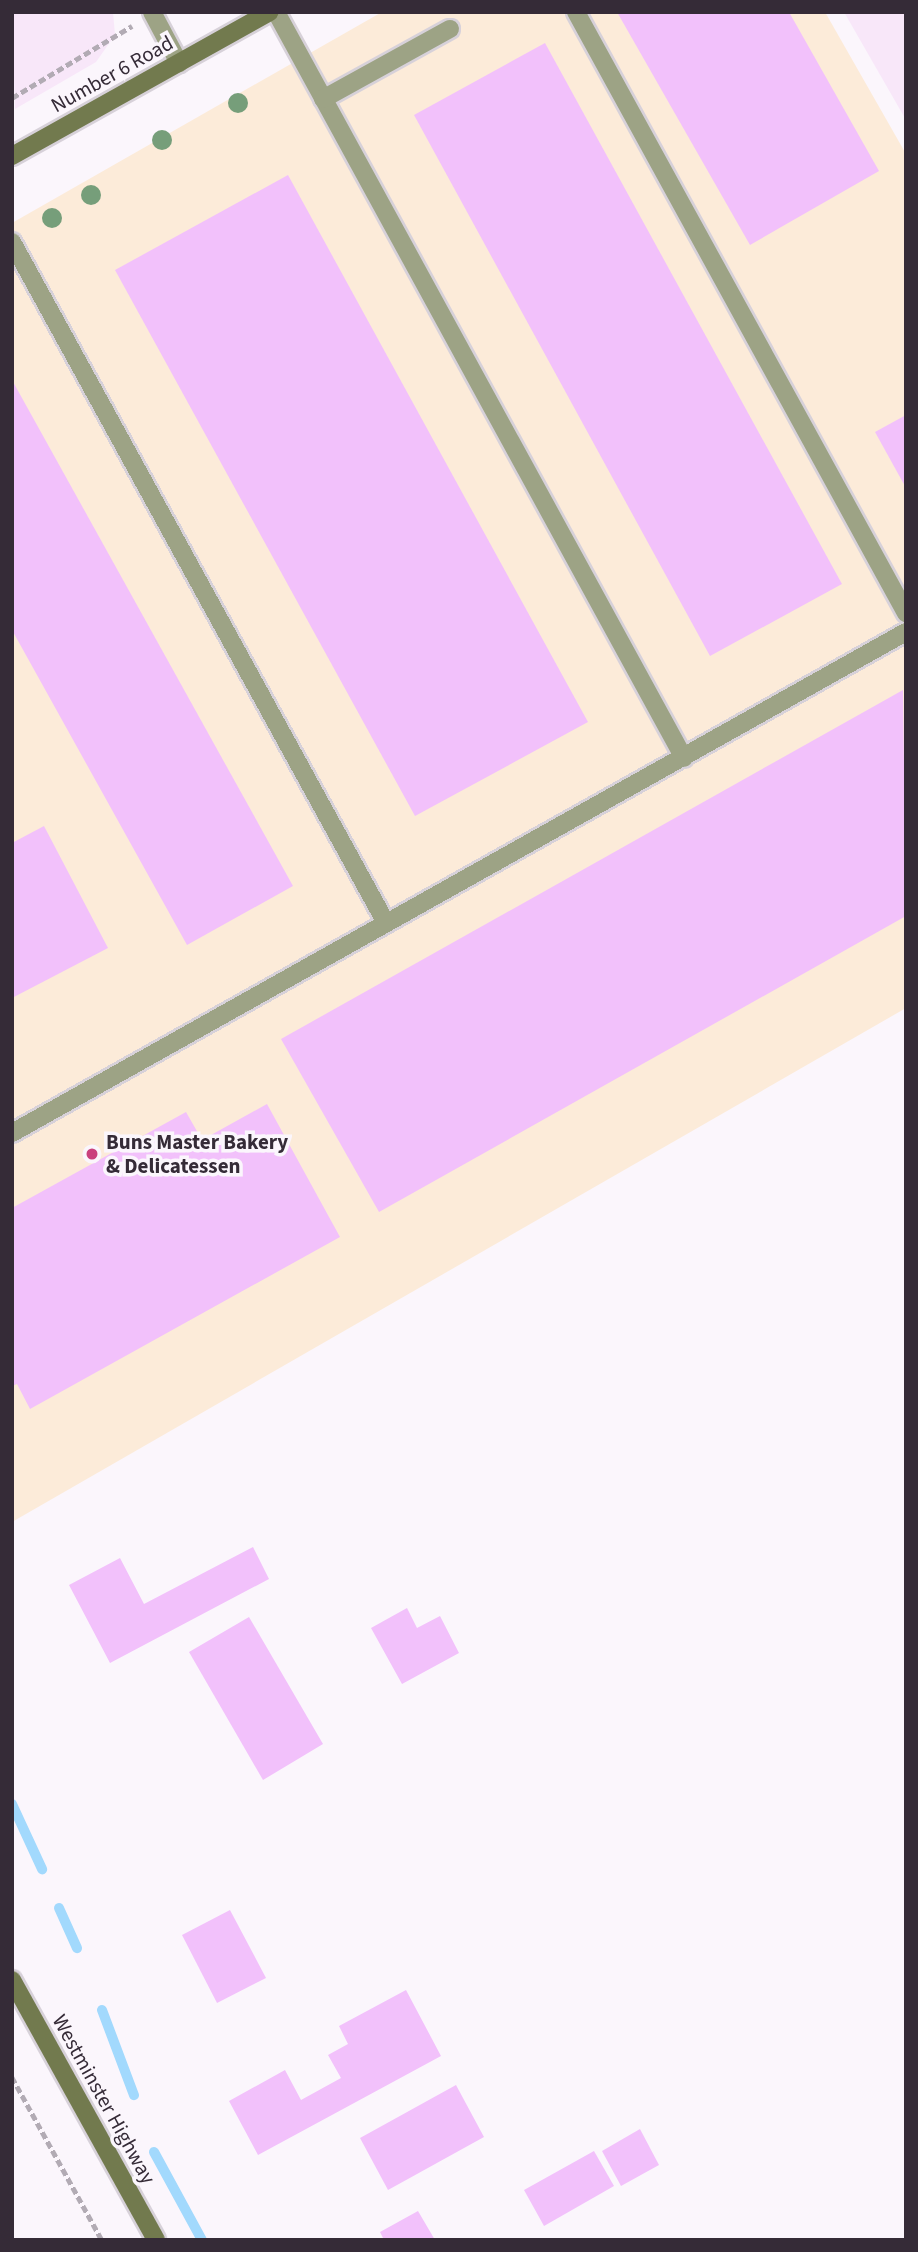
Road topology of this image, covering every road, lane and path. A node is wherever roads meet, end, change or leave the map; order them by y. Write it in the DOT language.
graph roads {
  1 [pos="152,12"];
  2 [pos="270,12"];
  3 [pos="276,12"];
  4 [pos="576,12"];
  5 [pos="450,29"];
  6 [pos="115,35"];
  7 [pos="179,63"];
  8 [pos="12,97"];
  9 [pos="323,99"];
  10 [pos="12,156"];
  11 [pos="12,242"];
  12 [pos="906,613"];
  13 [pos="906,632"];
  14 [pos="684,758"];
  15 [pos="386,923"];
  16 [pos="12,1133"];
  17 [pos="12,1980"];
  18 [pos="12,2077"];
  19 [pos="102,2240"];
  20 [pos="156,2240"];
  1 -- 7 [label="street"];
  2 -- 7 [label="main road, Number 6 Road"];
  3 -- 9 [label="street"];
  4 -- 12 [label="street"];
  5 -- 9 [label="street"];
  6 -- 8 [label="path"];
  7 -- 10 [label="main road, Number 6 Road"];
  9 -- 14 [label="street"];
  11 -- 15 [label="street"];
  13 -- 14 [label="street"];
  14 -- 15 [label="street"];
  15 -- 16 [label="street"];
  17 -- 20 [label="main road, Westminster Highway"];
  18 -- 19 [label="path"];
}
